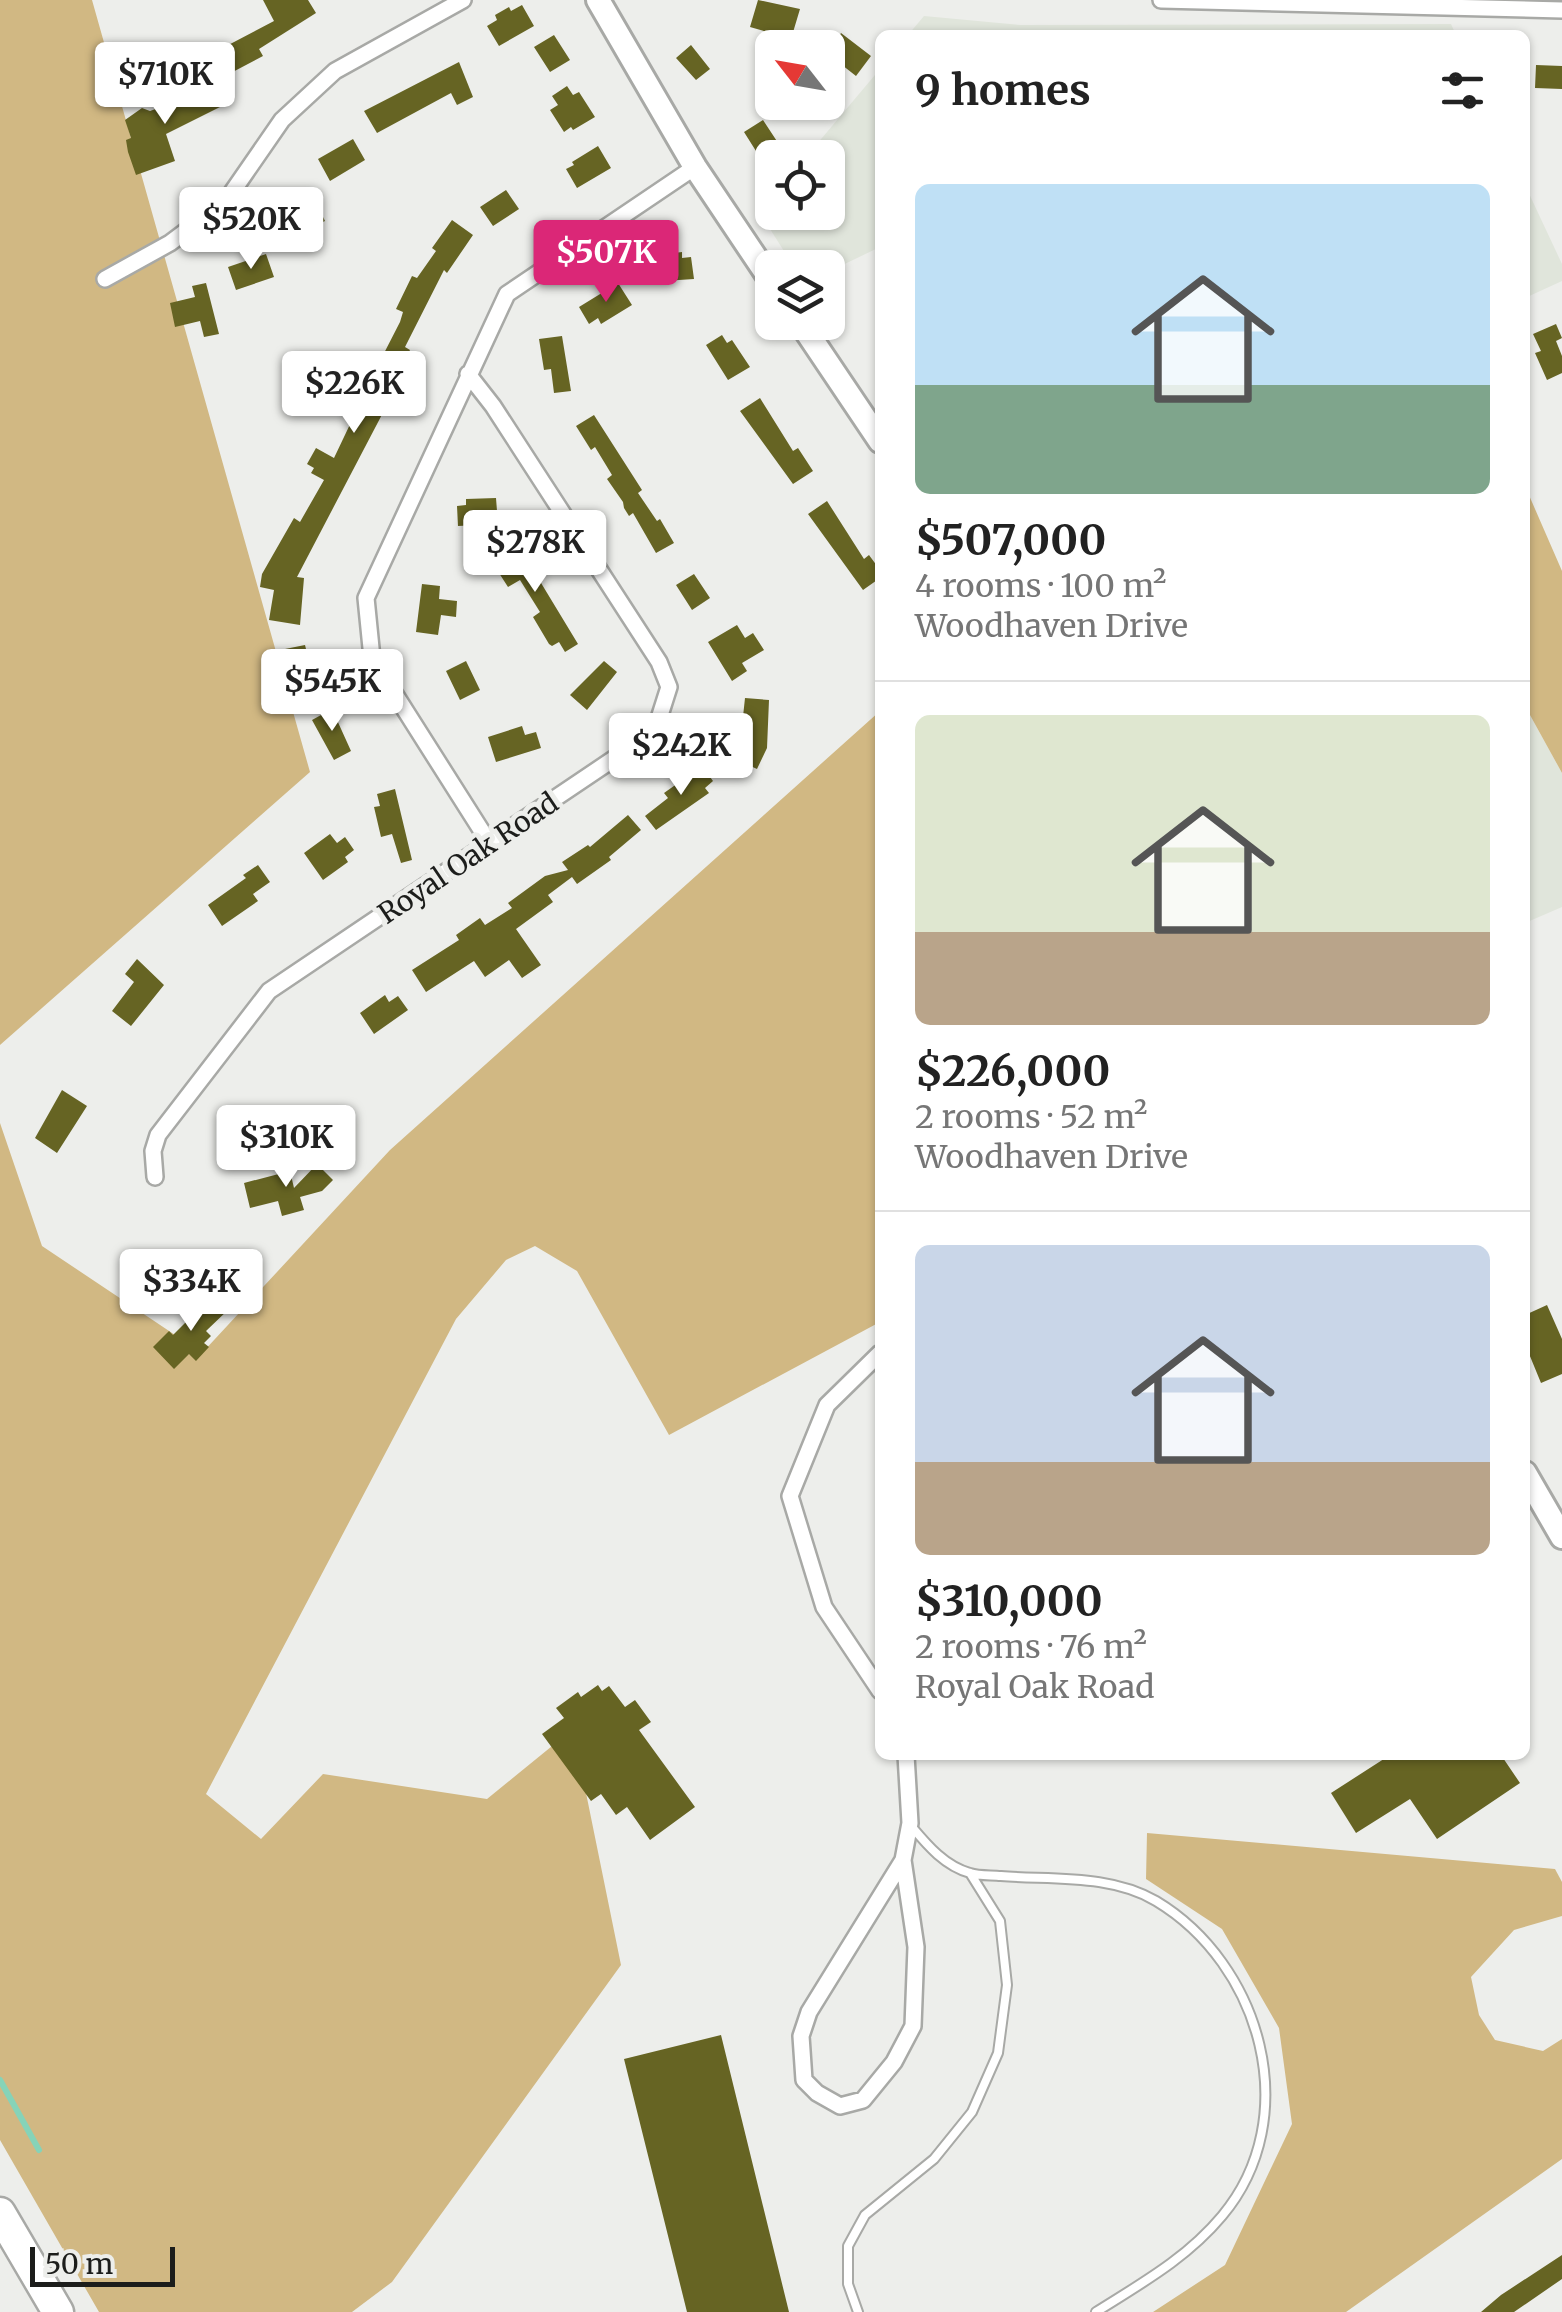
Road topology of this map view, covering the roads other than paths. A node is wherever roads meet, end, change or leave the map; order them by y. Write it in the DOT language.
graph roads {
  1 [pos="463,0"];
  2 [pos="598,0"];
  3 [pos="1161,0"];
  4 [pos="1562,10"];
  5 [pos="695,167"];
  6 [pos="755,257"];
  7 [pos="104,279"];
  8 [pos="812,340"];
  9 [pos="468,374"];
  10 [pos="875,434"];
  11 [pos="490,844"];
  12 [pos="155,1178"];
  13 [pos="875,1358"];
  14 [pos="1530,1482"];
  15 [pos="1562,1537"];
  16 [pos="875,1683"];
  17 [pos="906,1760"];
  18 [pos="910,1823"];
  19 [pos="904,1860"];
  20 [pos="970,1873"];
  21 [pos="0,2213"];
  22 [pos="58,2312"];
  23 [pos="858,2312"];
  24 [pos="1096,2312"];
  1 -- 7 [label="street"];
  2 -- 5 [label="main road"];
  3 -- 4 [label="street"];
  5 -- 6 [label="main road"];
  5 -- 9 [label="street"];
  8 -- 10 [label="main road"];
  9 -- 11 [label="street"];
  9 -- 11 [label="street, Royal Oak Road"];
  11 -- 12 [label="street, Royal Oak Road"];
  13 -- 16 [label="street"];
  14 -- 15 [label="main road"];
  17 -- 18 [label="street"];
  18 -- 19 [label="street"];
  18 -- 20 [label="lane"];
  19 -- 19 [label="street"];
  20 -- 23 [label="lane"];
  20 -- 24 [label="lane"];
  21 -- 22 [label="highway"];
}
